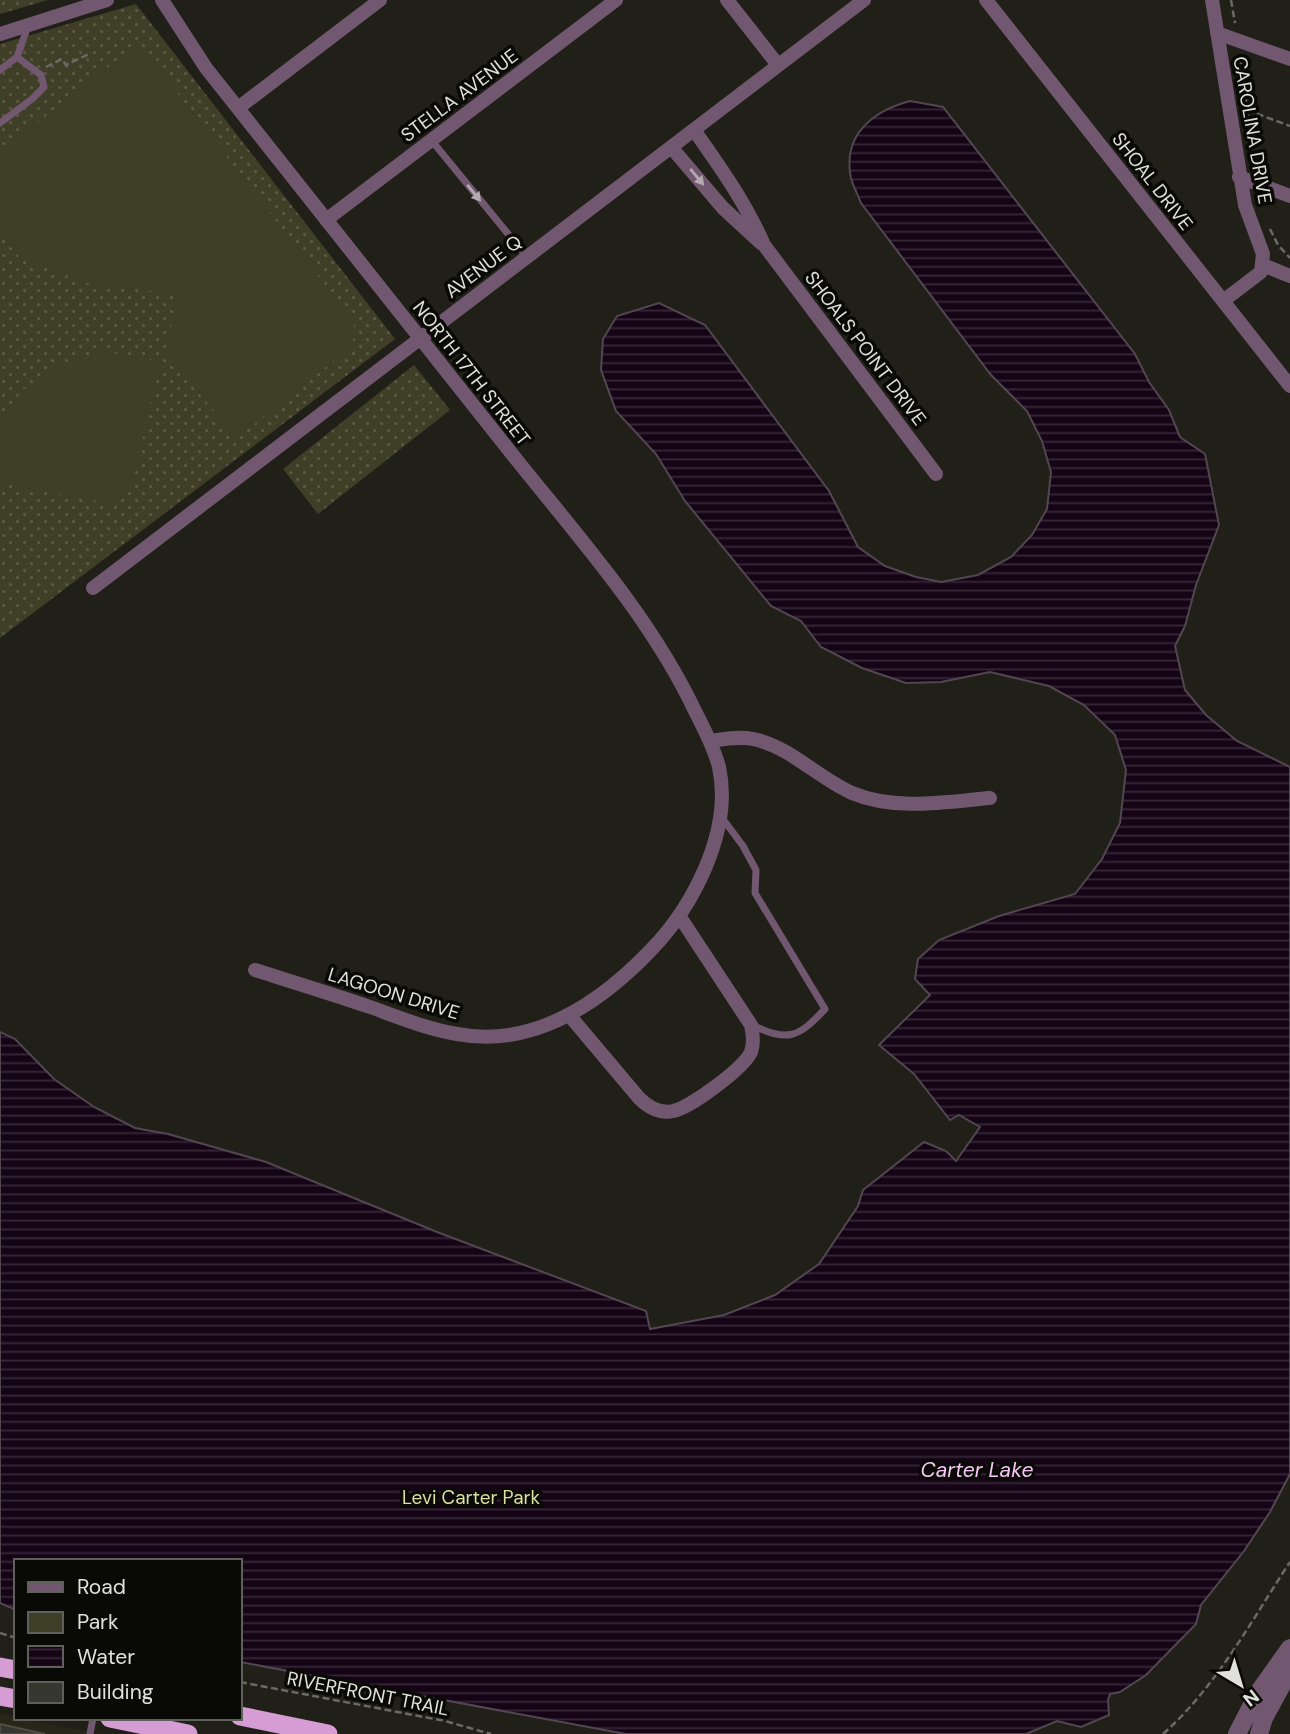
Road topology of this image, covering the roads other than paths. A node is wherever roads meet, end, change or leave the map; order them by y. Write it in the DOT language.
graph roads {
  1 [pos="107,0"];
  2 [pos="162,0"];
  3 [pos="380,0"];
  4 [pos="616,0"];
  5 [pos="727,0"];
  6 [pos="863,0"];
  7 [pos="986,0"];
  8 [pos="1212,0"];
  9 [pos="29,25"];
  10 [pos="1217,33"];
  11 [pos="0,34"];
  12 [pos="17,57"];
  13 [pos="1290,59"];
  14 [pos="778,65"];
  15 [pos="0,70"];
  16 [pos="238,108"];
  17 [pos="0,123"];
  18 [pos="694,130"];
  19 [pos="431,140"];
  20 [pos="671,147"];
  21 [pos="1239,177"];
  22 [pos="1290,196"];
  23 [pos="326,220"];
  24 [pos="764,245"];
  25 [pos="527,257"];
  26 [pos="1263,265"];
  27 [pos="1290,276"];
  28 [pos="1223,301"];
  29 [pos="420,338"];
  30 [pos="1290,386"];
  31 [pos="936,474"];
  32 [pos="93,588"];
  33 [pos="710,741"];
  34 [pos="721,787"];
  35 [pos="990,798"];
  36 [pos="720,814"];
  37 [pos="680,918"];
  38 [pos="255,970"];
  39 [pos="569,1015"];
  40 [pos="751,1025"];
  41 [pos="1290,1648"];
  42 [pos="1290,1670"];
  43 [pos="242,1716"];
  44 [pos="120,1720"];
  45 [pos="188,1734"];
  46 [pos="328,1734"];
  47 [pos="1237,1734"];
  48 [pos="1259,1734"];
  1 -- 9 [label="street"];
  2 -- 16 [label="street, NORTH 17TH STREET"];
  3 -- 16 [label="street"];
  4 -- 19 [label="street, STELLA AVENUE"];
  5 -- 14 [label="street"];
  6 -- 14 [label="street, AVENUE Q"];
  7 -- 28 [label="street, SHOAL DRIVE"];
  8 -- 10 [label="street, CAROLINA DRIVE"];
  9 -- 11 [label="street"];
  9 -- 12 [label="lane"];
  10 -- 13 [label="street"];
  10 -- 21 [label="street, CAROLINA DRIVE"];
  12 -- 15 [label="lane"];
  12 -- 17 [label="lane"];
  14 -- 18 [label="street, AVENUE Q"];
  16 -- 23 [label="street, NORTH 17TH STREET"];
  18 -- 20 [label="street, AVENUE Q"];
  18 -- 24 [label="street, SHOALS POINT DRIVE"];
  19 -- 23 [label="street, STELLA AVENUE"];
  19 -- 25 [label="lane, one-way"];
  20 -- 24 [label="street, SHOALS POINT DRIVE, one-way"];
  20 -- 25 [label="street, AVENUE Q"];
  21 -- 22 [label="street"];
  21 -- 26 [label="street, CAROLINA DRIVE"];
  23 -- 29 [label="street, NORTH 17TH STREET"];
  24 -- 31 [label="street, SHOALS POINT DRIVE"];
  25 -- 29 [label="street, AVENUE Q"];
  26 -- 27 [label="street"];
  26 -- 28 [label="street"];
  28 -- 30 [label="street, SHOAL DRIVE"];
  29 -- 32 [label="street, AVENUE Q"];
  29 -- 33 [label="street, NORTH 17TH STREET"];
  33 -- 34 [label="street, NORTH 17TH STREET"];
  33 -- 35 [label="street"];
  34 -- 36 [label="street, LAGOON DRIVE"];
  36 -- 37 [label="street, LAGOON DRIVE"];
  36 -- 40 [label="lane"];
  37 -- 39 [label="street, LAGOON DRIVE"];
  37 -- 40 [label="street"];
  38 -- 39 [label="street, LAGOON DRIVE"];
  39 -- 40 [label="street"];
  41 -- 47 [label="street"];
  42 -- 48 [label="street"];
  43 -- 46 [label="highway"];
  44 -- 45 [label="highway"];
}
